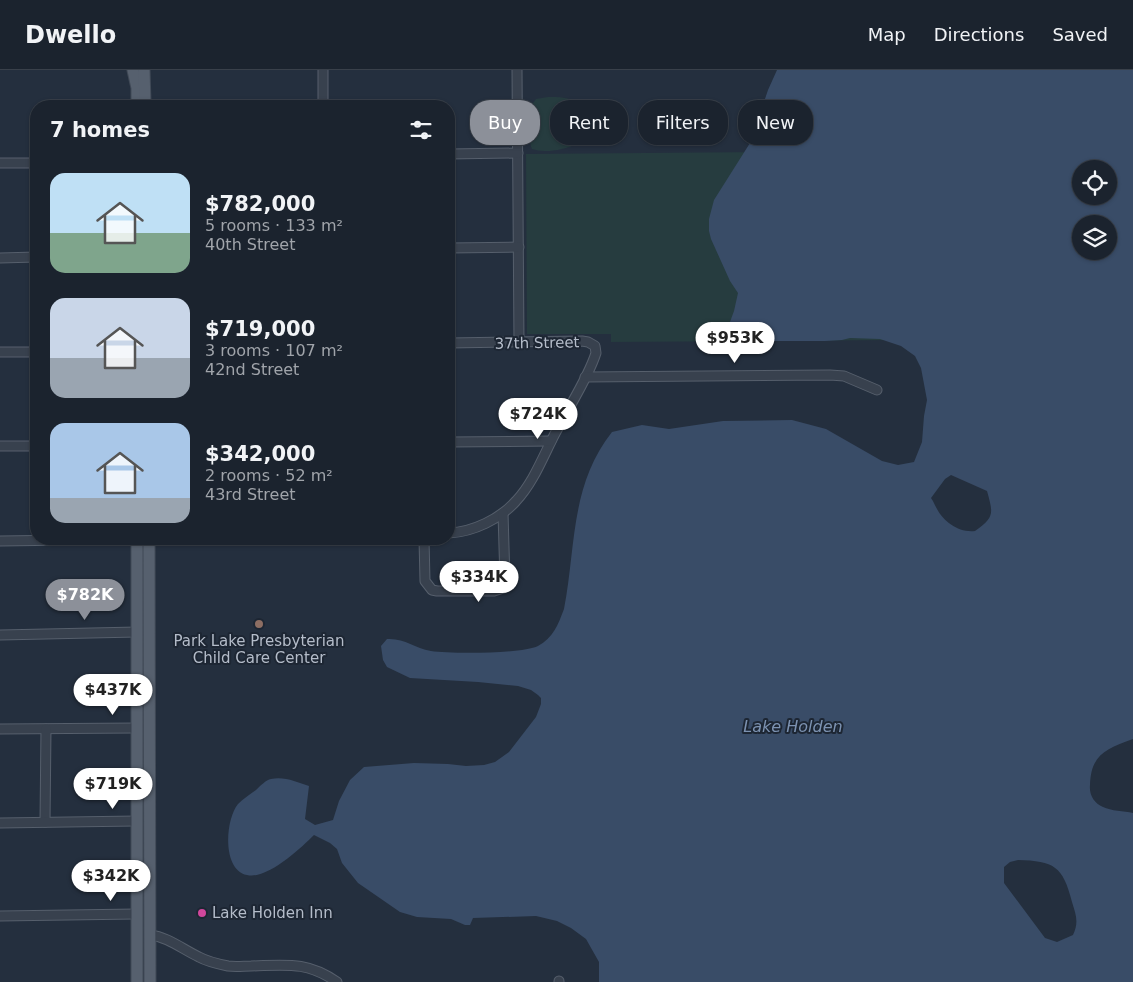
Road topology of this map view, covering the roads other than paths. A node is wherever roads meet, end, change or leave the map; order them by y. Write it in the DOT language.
graph roads {
  1 [pos="133,70"];
  2 [pos="144,70"];
  3 [pos="323,70"];
  4 [pos="517,70"];
  5 [pos="132,100"];
  6 [pos="138,100"];
  7 [pos="145,100"];
  8 [pos="323,100"];
  9 [pos="518,153"];
  10 [pos="455,154"];
  11 [pos="0,163"];
  12 [pos="30,163"];
  13 [pos="518,247"];
  14 [pos="455,248"];
  15 [pos="30,257"];
  16 [pos="0,258"];
  17 [pos="455,343"];
  18 [pos="519,343"];
  19 [pos="0,352"];
  20 [pos="30,352"];
  21 [pos="585,377"];
  22 [pos="877,390"];
  23 [pos="551,441"];
  24 [pos="455,442"];
  25 [pos="0,446"];
  26 [pos="30,446"];
  27 [pos="503,513"];
  28 [pos="455,532"];
  29 [pos="0,541"];
  30 [pos="30,541"];
  31 [pos="136,545"];
  32 [pos="149,545"];
  33 [pos="424,545"];
  34 [pos="137,632"];
  35 [pos="0,635"];
  36 [pos="136,728"];
  37 [pos="46,729"];
  38 [pos="0,730"];
  39 [pos="150,747"];
  40 [pos="136,821"];
  41 [pos="45,822"];
  42 [pos="0,823"];
  43 [pos="136,914"];
  44 [pos="0,916"];
  45 [pos="150,934"];
  46 [pos="137,982"];
  47 [pos="150,982"];
  48 [pos="336,982"];
  1 -- 5 [label="main road"];
  1 -- 6 [label="main road"];
  2 -- 7 [label="main road"];
  3 -- 8 [label="street"];
  4 -- 9 [label="street"];
  9 -- 10 [label="street"];
  9 -- 13 [label="street"];
  11 -- 12 [label="street"];
  13 -- 14 [label="street"];
  13 -- 18 [label="street"];
  15 -- 16 [label="street"];
  17 -- 18 [label="street, 37th Street"];
  18 -- 21 [label="street, 37th Street"];
  19 -- 20 [label="street"];
  21 -- 22 [label="street"];
  21 -- 23 [label="street"];
  23 -- 24 [label="street"];
  23 -- 27 [label="street"];
  25 -- 26 [label="street"];
  27 -- 28 [label="street"];
  27 -- 33 [label="street"];
  29 -- 30 [label="street"];
  31 -- 34 [label="main road"];
  32 -- 39 [label="main road"];
  34 -- 35 [label="street"];
  34 -- 36 [label="main road"];
  36 -- 37 [label="street"];
  36 -- 39 [label="main road"];
  36 -- 40 [label="main road"];
  37 -- 38 [label="street"];
  37 -- 41 [label="street"];
  39 -- 45 [label="main road"];
  40 -- 41 [label="street"];
  40 -- 43 [label="main road"];
  41 -- 42 [label="street"];
  43 -- 44 [label="street"];
  43 -- 46 [label="main road"];
  45 -- 47 [label="main road"];
  45 -- 48 [label="street"];
}
